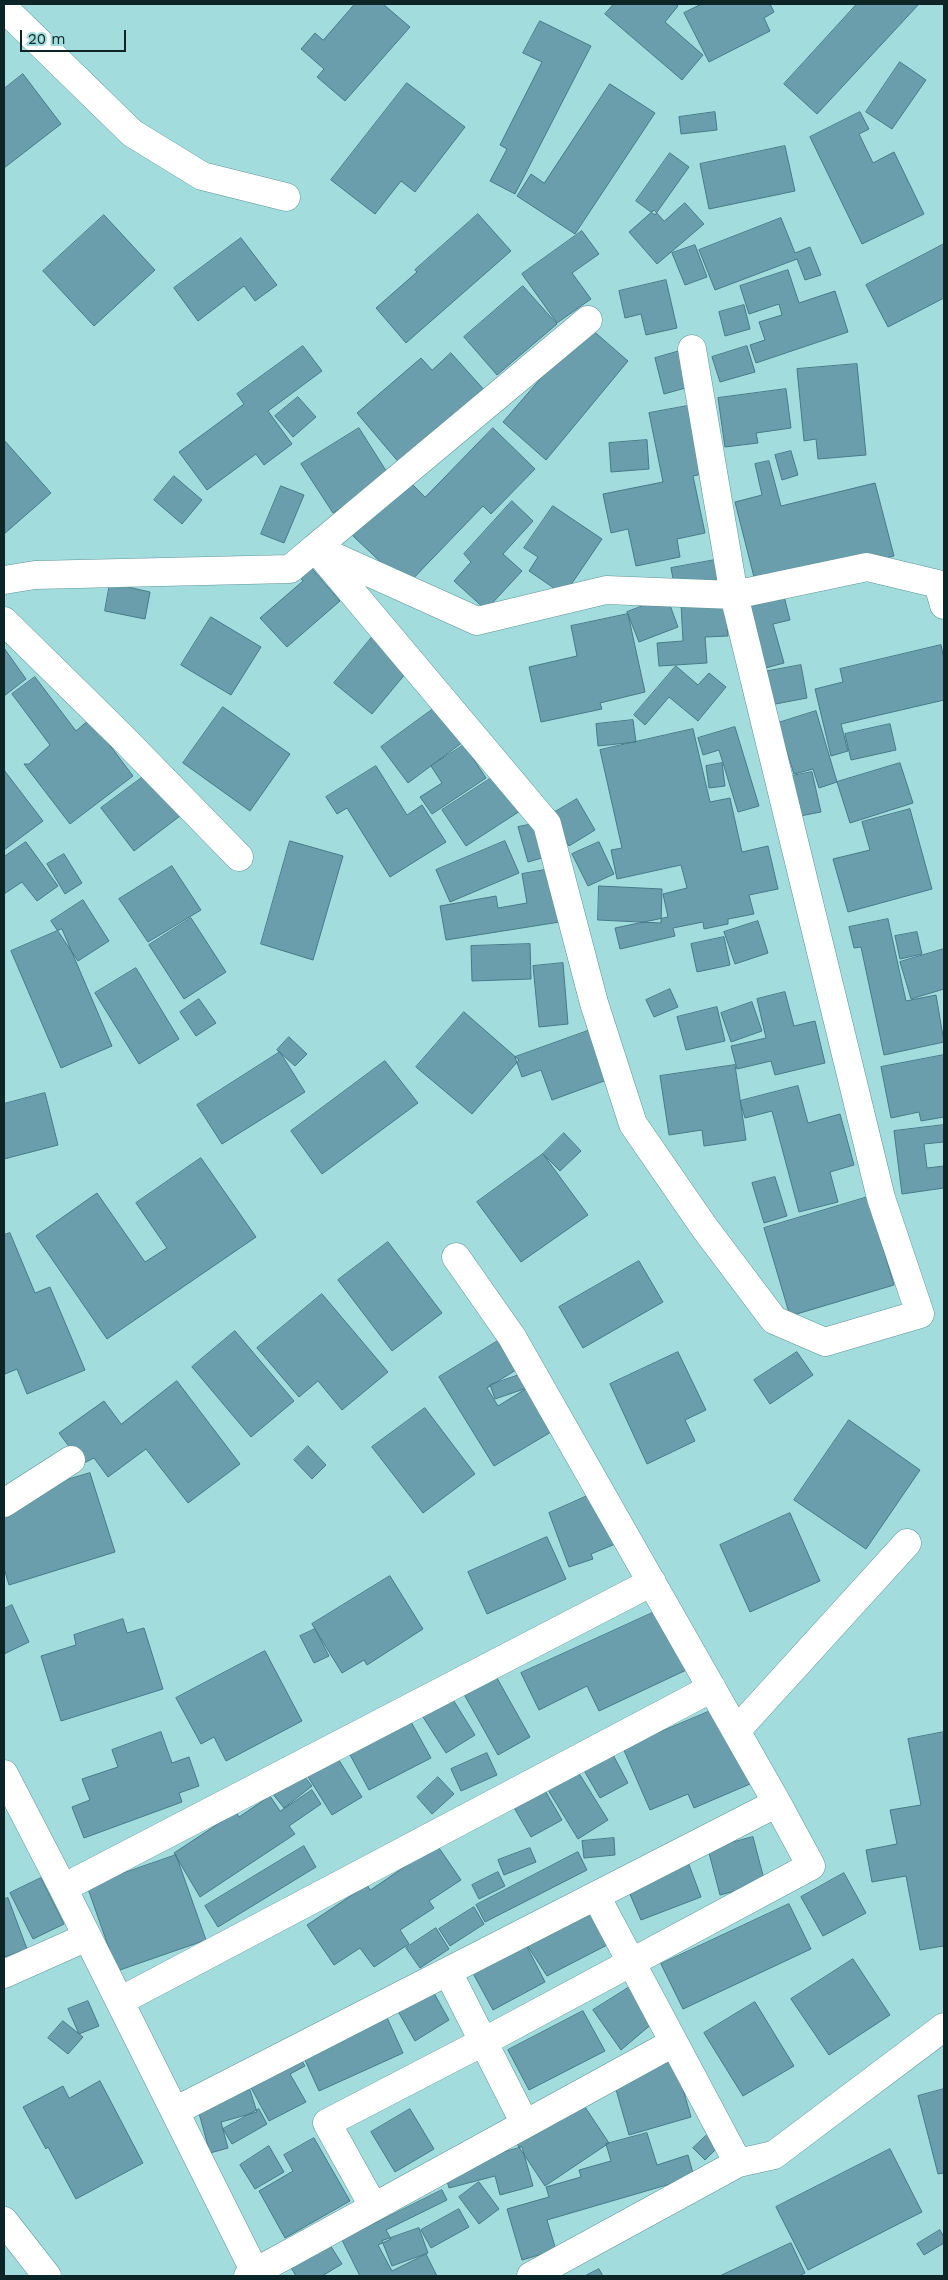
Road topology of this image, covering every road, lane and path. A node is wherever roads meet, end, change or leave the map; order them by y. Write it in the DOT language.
graph roads {
  1 [pos="4,8"];
  2 [pos="286,197"];
  3 [pos="588,320"];
  4 [pos="692,349"];
  5 [pos="315,548"];
  6 [pos="4,580"];
  7 [pos="734,596"];
  8 [pos="944,605"];
  9 [pos="4,621"];
  10 [pos="240,857"];
  11 [pos="456,1257"];
  12 [pos="71,1460"];
  13 [pos="4,1503"];
  14 [pos="907,1543"];
  15 [pos="652,1582"];
  16 [pos="712,1688"];
  17 [pos="736,1731"];
  18 [pos="4,1774"];
  19 [pos="777,1804"];
  20 [pos="64,1888"];
  21 [pos="596,1896"];
  22 [pos="87,1936"];
  23 [pos="631,1963"];
  24 [pos="448,1972"];
  25 [pos="4,1974"];
  26 [pos="120,2002"];
  27 [pos="944,2027"];
  28 [pos="483,2042"];
  29 [pos="673,2043"];
  30 [pos="176,2111"];
  31 [pos="525,2124"];
  32 [pos="738,2163"];
  33 [pos="373,2206"];
  34 [pos="4,2221"];
  35 [pos="254,2275"];
  36 [pos="47,2276"];
  37 [pos="531,2276"];
  1 -- 2 [label="street"];
  3 -- 5 [label="street"];
  4 -- 7 [label="street"];
  5 -- 6 [label="street"];
  5 -- 7 [label="street"];
  5 -- 7 [label="street"];
  7 -- 8 [label="street"];
  9 -- 10 [label="street"];
  11 -- 15 [label="street"];
  12 -- 13 [label="street"];
  14 -- 17 [label="street"];
  15 -- 16 [label="street"];
  15 -- 20 [label="street"];
  16 -- 17 [label="street"];
  16 -- 26 [label="street"];
  17 -- 19 [label="street"];
  18 -- 20 [label="street"];
  19 -- 21 [label="street"];
  19 -- 23 [label="street"];
  20 -- 22 [label="street"];
  21 -- 23 [label="street"];
  21 -- 24 [label="street"];
  22 -- 25 [label="street"];
  22 -- 26 [label="street"];
  23 -- 28 [label="street"];
  23 -- 29 [label="street"];
  24 -- 28 [label="street"];
  24 -- 30 [label="street"];
  26 -- 30 [label="street"];
  27 -- 32 [label="street"];
  28 -- 31 [label="street"];
  28 -- 33 [label="street"];
  29 -- 31 [label="street"];
  29 -- 32 [label="street"];
  30 -- 35 [label="street"];
  31 -- 33 [label="street"];
  32 -- 37 [label="street"];
  33 -- 35 [label="street"];
  34 -- 36 [label="street"];
}
